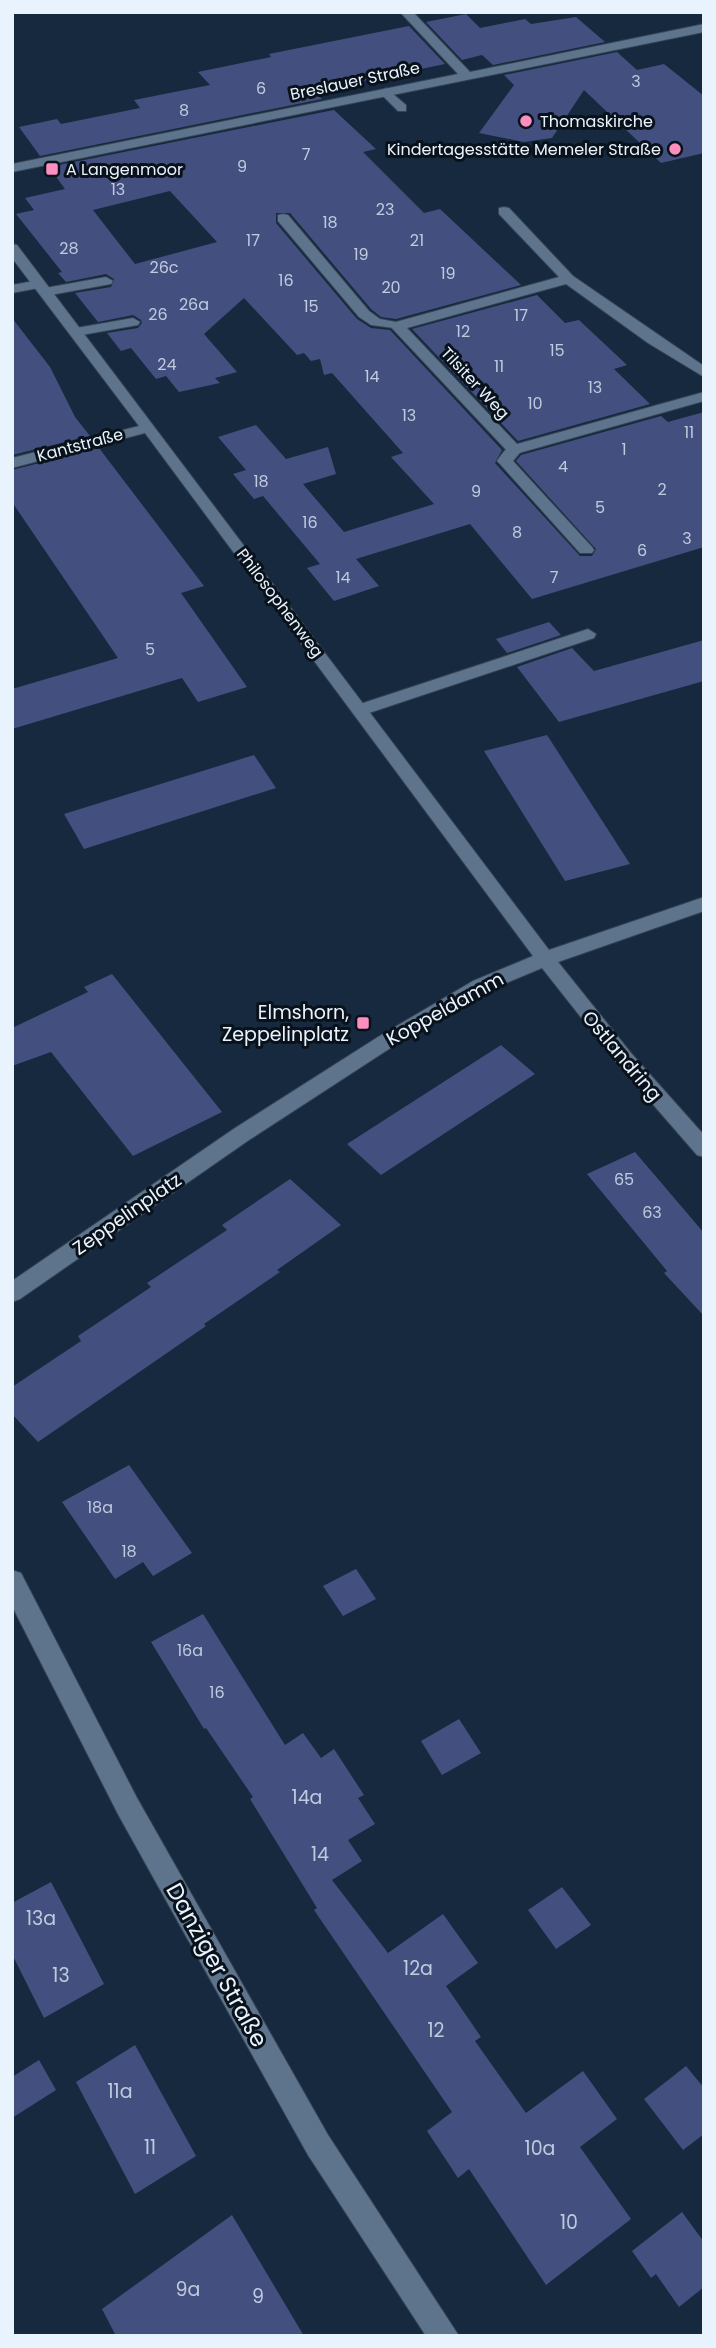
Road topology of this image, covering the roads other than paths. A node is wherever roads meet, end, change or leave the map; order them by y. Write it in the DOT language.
graph roads {
  1 [pos="406,12"];
  2 [pos="704,28"];
  3 [pos="467,76"];
  4 [pos="386,92"];
  5 [pos="401,108"];
  6 [pos="12,168"];
  7 [pos="504,211"];
  8 [pos="283,218"];
  9 [pos="15,256"];
  10 [pos="568,279"];
  11 [pos="106,281"];
  12 [pos="42,288"];
  13 [pos="12,289"];
  14 [pos="133,322"];
  15 [pos="397,326"];
  16 [pos="76,332"];
  17 [pos="704,373"];
  18 [pos="704,396"];
  19 [pos="148,428"];
  20 [pos="514,450"];
  21 [pos="12,463"];
  22 [pos="586,550"];
  23 [pos="589,634"];
  24 [pos="360,710"];
  25 [pos="704,904"];
  26 [pos="545,959"];
  27 [pos="243,1134"];
  28 [pos="704,1149"];
  29 [pos="12,1293"];
  30 [pos="12,1581"];
  31 [pos="444,2336"];
  1 -- 3 [label="street"];
  2 -- 3 [label="street, Breslauer Straße"];
  3 -- 4 [label="street, Breslauer Straße"];
  4 -- 5 [label="street"];
  4 -- 6 [label="street, Breslauer Straße"];
  7 -- 10 [label="street"];
  8 -- 15 [label="street"];
  9 -- 12 [label="street, Philosophenweg"];
  10 -- 15 [label="street"];
  10 -- 17 [label="street"];
  11 -- 12 [label="street"];
  12 -- 13 [label="street"];
  12 -- 16 [label="street, Philosophenweg"];
  14 -- 16 [label="street"];
  15 -- 20 [label="street, Tilsiter Weg"];
  16 -- 19 [label="street, Philosophenweg"];
  18 -- 20 [label="street"];
  19 -- 21 [label="street, Kantstraße"];
  19 -- 24 [label="street, Philosophenweg"];
  20 -- 22 [label="street"];
  23 -- 24 [label="street"];
  24 -- 26 [label="street, Philosophenweg"];
  25 -- 26 [label="street, Koppeldamm"];
  26 -- 27 [label="street, Koppeldamm"];
  26 -- 28 [label="street, Ostlandring"];
  27 -- 29 [label="street, Zeppelinplatz"];
  30 -- 31 [label="street, Danziger Straße"];
}
